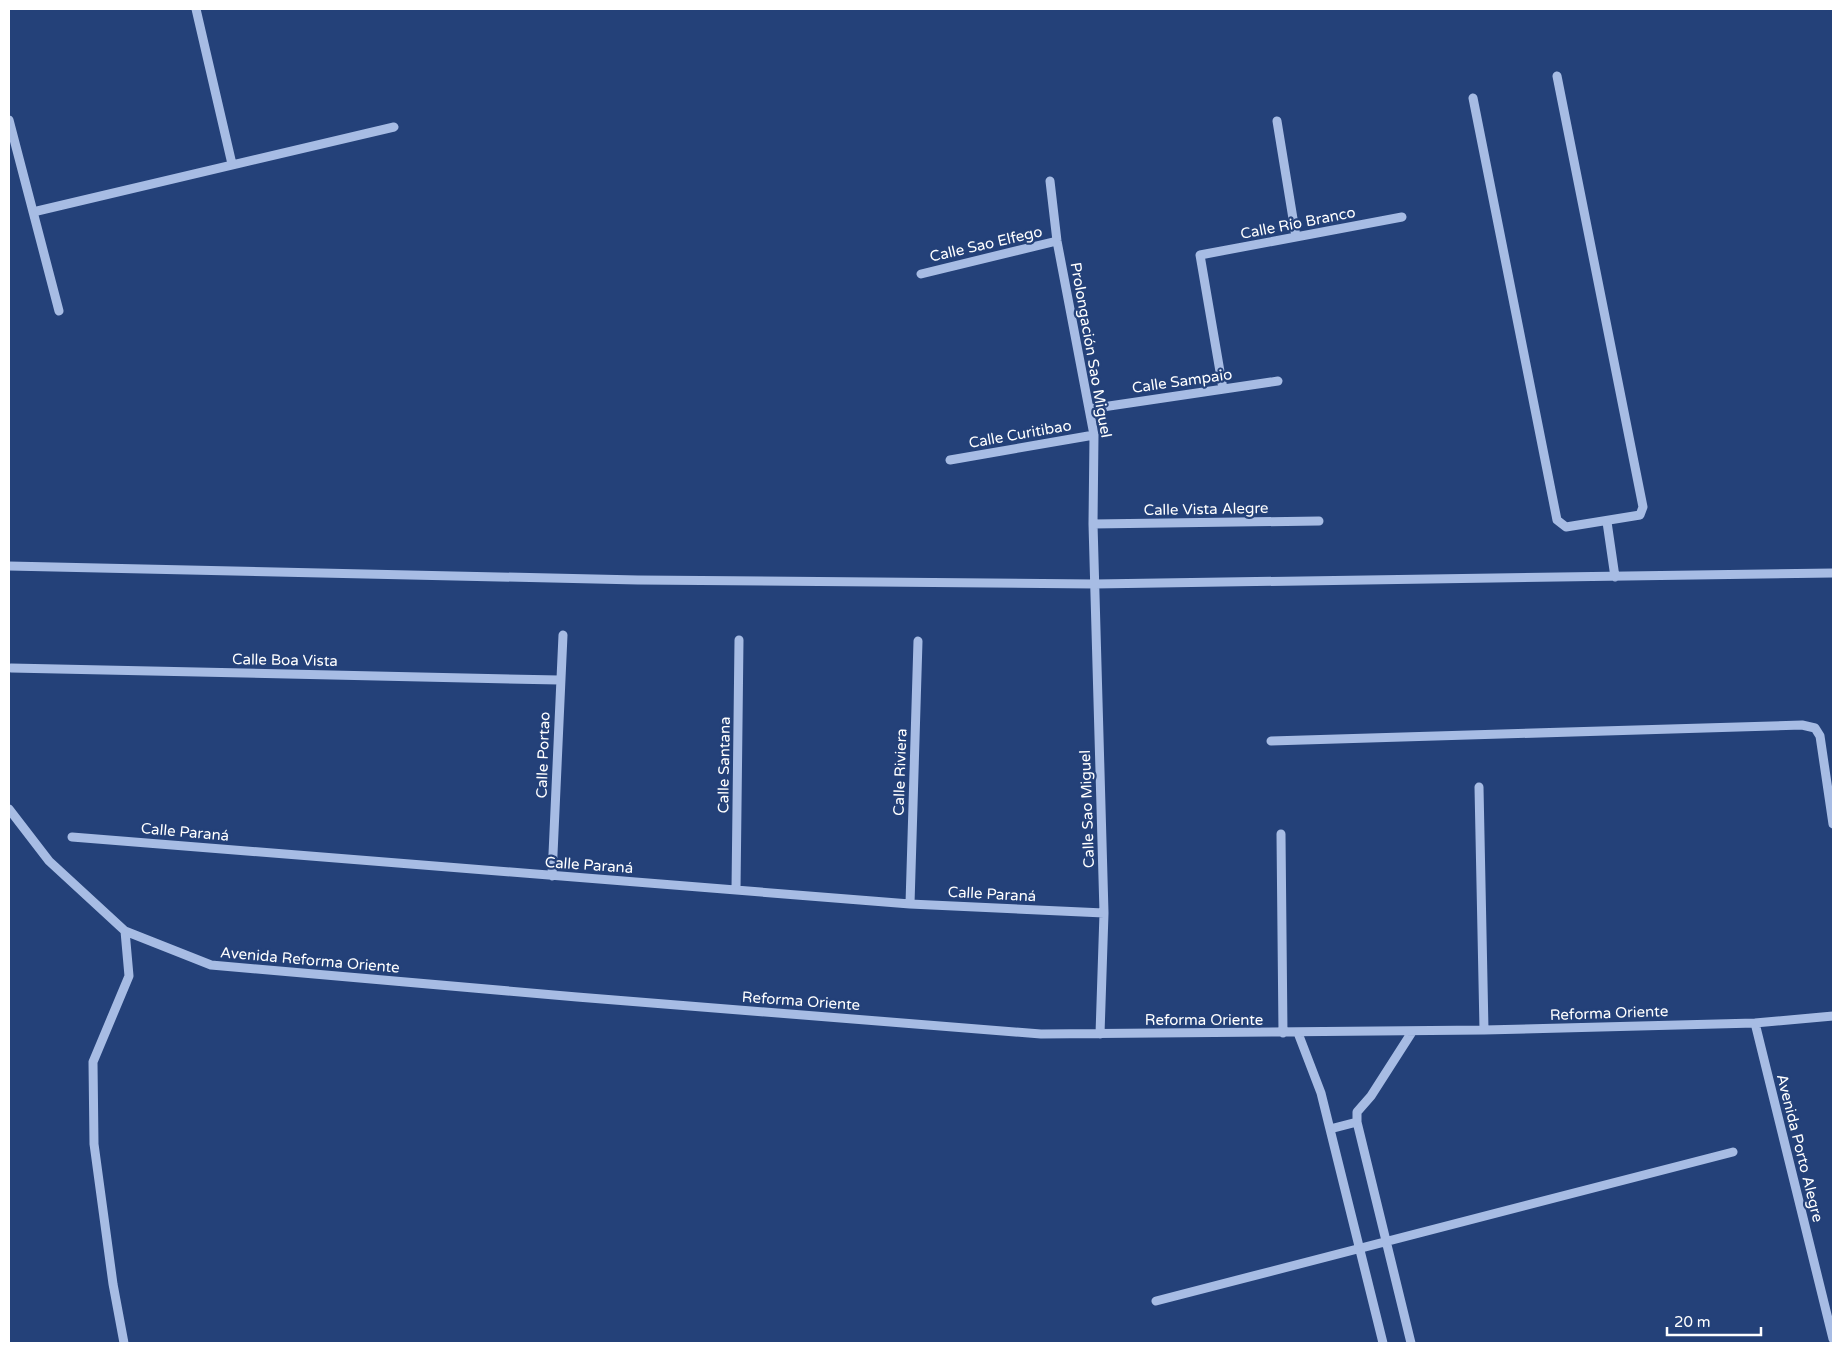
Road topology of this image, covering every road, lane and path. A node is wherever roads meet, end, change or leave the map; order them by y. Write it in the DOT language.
graph roads {
  1 [pos="196,9"];
  2 [pos="1557,76"];
  3 [pos="1473,98"];
  4 [pos="9,120"];
  5 [pos="1277,121"];
  6 [pos="394,127"];
  7 [pos="232,164"];
  8 [pos="1050,181"];
  9 [pos="33,212"];
  10 [pos="1402,217"];
  11 [pos="1296,237"];
  12 [pos="1057,241"];
  13 [pos="921,274"];
  14 [pos="59,310"];
  15 [pos="1278,381"];
  16 [pos="1223,389"];
  17 [pos="1089,409"];
  18 [pos="1094,435"];
  19 [pos="950,460"];
  20 [pos="1319,521"];
  21 [pos="1607,522"];
  22 [pos="1093,524"];
  23 [pos="9,566"];
  24 [pos="1833,573"];
  25 [pos="1615,577"];
  26 [pos="1095,584"];
  27 [pos="563,635"];
  28 [pos="739,640"];
  29 [pos="918,641"];
  30 [pos="10,668"];
  31 [pos="559,680"];
  32 [pos="1271,741"];
  33 [pos="1479,787"];
  34 [pos="9,810"];
  35 [pos="1833,824"];
  36 [pos="1280,834"];
  37 [pos="72,837"];
  38 [pos="552,876"];
  39 [pos="736,890"];
  40 [pos="910,904"];
  41 [pos="1104,913"];
  42 [pos="125,931"];
  43 [pos="577,997"];
  44 [pos="1833,1016"];
  45 [pos="1755,1023"];
  46 [pos="1484,1030"];
  47 [pos="1298,1032"];
  48 [pos="1412,1032"];
  49 [pos="1283,1033"];
  50 [pos="1100,1034"];
  51 [pos="1357,1122"];
  52 [pos="1330,1129"];
  53 [pos="1733,1152"];
  54 [pos="1386,1241"];
  55 [pos="1360,1249"];
  56 [pos="1156,1301"];
  57 [pos="1833,1339"];
  58 [pos="124,1343"];
  59 [pos="1383,1343"];
  60 [pos="1411,1343"];
  1 -- 7 [label="street"];
  2 -- 21 [label="street"];
  3 -- 21 [label="street"];
  4 -- 9 [label="street"];
  5 -- 11 [label="street"];
  6 -- 7 [label="street"];
  7 -- 9 [label="street"];
  8 -- 12 [label="street, Prolongación Sao Miguel"];
  9 -- 14 [label="street"];
  10 -- 11 [label="street, Calle Río Branco"];
  11 -- 16 [label="street, Calle Río Branco"];
  12 -- 13 [label="street, Calle Sao Elfego"];
  12 -- 17 [label="street, Prolongación Sao Miguel"];
  15 -- 16 [label="street, Calle Sampaio"];
  16 -- 17 [label="street, Calle Sampaio"];
  17 -- 18 [label="street, Prolongación Sao Miguel"];
  18 -- 19 [label="street, Calle Curitibao"];
  18 -- 22 [label="street, Prolongación Sao Miguel"];
  20 -- 22 [label="street, Calle Vista Alegre"];
  21 -- 25 [label="street"];
  22 -- 26 [label="street, Prolongación Sao Miguel"];
  23 -- 26 [label="street"];
  24 -- 25 [label="street"];
  25 -- 26 [label="street"];
  26 -- 41 [label="street, Calle Sao Miguel"];
  27 -- 31 [label="street, Calle Portao"];
  28 -- 39 [label="street, Calle Santana"];
  29 -- 40 [label="street, Calle Riviera"];
  30 -- 31 [label="street, Calle Boa Vista"];
  31 -- 38 [label="street, Calle Portao"];
  32 -- 35 [label="street"];
  33 -- 46 [label="street"];
  34 -- 42 [label="street, Avenida Reforma Oriente"];
  36 -- 49 [label="street"];
  37 -- 38 [label="street, Calle Paraná"];
  38 -- 39 [label="street, Calle Paraná"];
  39 -- 40 [label="street, Calle Paraná"];
  40 -- 41 [label="street, Calle Paraná"];
  41 -- 50 [label="street, Calle Sao Miguel"];
  42 -- 43 [label="street, Avenida Reforma Oriente"];
  42 -- 58 [label="street"];
  43 -- 50 [label="street, Reforma Oriente"];
  44 -- 45 [label="street, Reforma Oriente"];
  45 -- 46 [label="street, Reforma Oriente"];
  45 -- 57 [label="street, Avenida Porto Alegre"];
  46 -- 48 [label="street, Reforma Oriente"];
  47 -- 48 [label="street, Reforma Oriente"];
  47 -- 49 [label="street, Reforma Oriente"];
  47 -- 52 [label="street"];
  48 -- 51 [label="street"];
  49 -- 50 [label="street, Reforma Oriente"];
  51 -- 52 [label="street"];
  51 -- 54 [label="street"];
  52 -- 55 [label="street"];
  53 -- 54 [label="street"];
  54 -- 55 [label="street"];
  54 -- 60 [label="street"];
  55 -- 56 [label="street"];
  55 -- 59 [label="street"];
}
